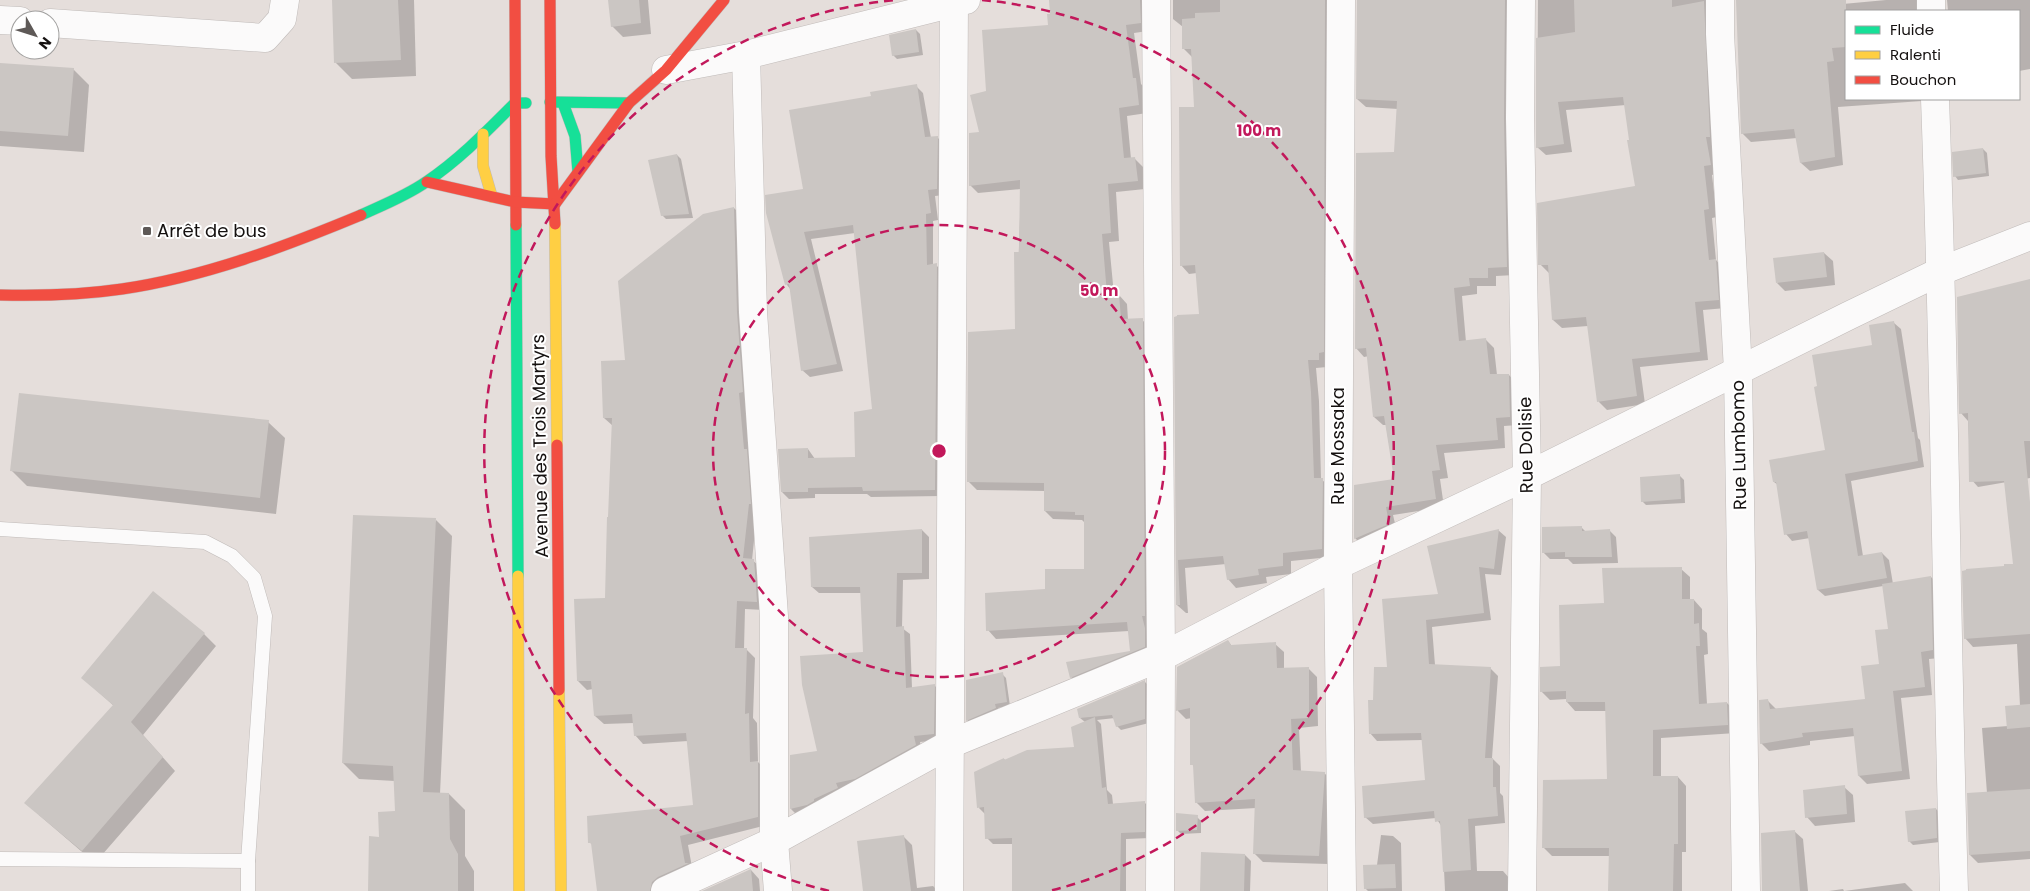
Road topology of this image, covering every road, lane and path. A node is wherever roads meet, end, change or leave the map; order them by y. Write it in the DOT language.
graph roads {
  1 [pos="285,0"];
  2 [pos="515,0"];
  3 [pos="550,0"];
  4 [pos="724,0"];
  5 [pos="1156,0"];
  6 [pos="1341,0"];
  7 [pos="1521,0"];
  8 [pos="1720,0"];
  9 [pos="959,1"];
  10 [pos="60,24"];
  11 [pos="746,55"];
  12 [pos="666,70"];
  13 [pos="1935,100"];
  14 [pos="550,102"];
  15 [pos="516,103"];
  16 [pos="563,103"];
  17 [pos="628,103"];
  18 [pos="483,134"];
  19 [pos="578,172"];
  20 [pos="427,182"];
  21 [pos="492,197"];
  22 [pos="515,202"];
  23 [pos="555,204"];
  24 [pos="2030,236"];
  25 [pos="1941,271"];
  26 [pos="0,296"];
  27 [pos="1738,371"];
  28 [pos="1527,476"];
  29 [pos="0,529"];
  30 [pos="1338,564"];
  31 [pos="1161,657"];
  32 [pos="950,744"];
  33 [pos="774,841"];
  34 [pos="0,859"];
  35 [pos="248,862"];
  36 [pos="248,891"];
  37 [pos="519,891"];
  38 [pos="561,891"];
  39 [pos="665,891"];
  40 [pos="778,891"];
  41 [pos="949,891"];
  42 [pos="1160,891"];
  43 [pos="1342,891"];
  44 [pos="1522,891"];
  45 [pos="1746,891"];
  46 [pos="1954,891"];
  1 -- 10 [label="street"];
  2 -- 15 [label="main road, Avenue des Trois Martyrs"];
  3 -- 14 [label="main road, Avenue des Trois Martyrs"];
  4 -- 12 [label="main road"];
  5 -- 31 [label="street"];
  6 -- 30 [label="street, Rue Mossaka"];
  7 -- 28 [label="street, Rue Dolisie"];
  8 -- 27 [label="street, Rue Lumbomo"];
  9 -- 11 [label="street"];
  9 -- 32 [label="street"];
  11 -- 12 [label="street"];
  11 -- 33 [label="street"];
  12 -- 17 [label="main road"];
  13 -- 25 [label="street"];
  14 -- 15 [label="main road"];
  14 -- 16 [label="main road"];
  14 -- 23 [label="main road, Avenue des Trois Martyrs"];
  15 -- 18 [label="main road"];
  15 -- 22 [label="main road, Avenue des Trois Martyrs"];
  16 -- 17 [label="main road"];
  16 -- 19 [label="main road"];
  17 -- 19 [label="main road"];
  18 -- 20 [label="main road"];
  18 -- 21 [label="main road"];
  19 -- 23 [label="main road"];
  20 -- 21 [label="main road"];
  20 -- 26 [label="main road"];
  21 -- 22 [label="main road"];
  22 -- 23 [label="main road"];
  22 -- 37 [label="main road, Avenue des Trois Martyrs"];
  23 -- 38 [label="main road, Avenue des Trois Martyrs"];
  24 -- 25 [label="street"];
  25 -- 27 [label="street"];
  25 -- 46 [label="street"];
  27 -- 28 [label="street"];
  27 -- 45 [label="street, Rue Lumbomo"];
  28 -- 30 [label="street"];
  28 -- 44 [label="street, Rue Dolisie"];
  29 -- 35 [label="lane"];
  30 -- 31 [label="street"];
  30 -- 43 [label="street, Rue Mossaka"];
  31 -- 32 [label="street"];
  31 -- 42 [label="street"];
  32 -- 33 [label="street"];
  32 -- 41 [label="street"];
  33 -- 39 [label="street"];
  33 -- 40 [label="street"];
  34 -- 35 [label="lane"];
  35 -- 36 [label="lane"];
}
